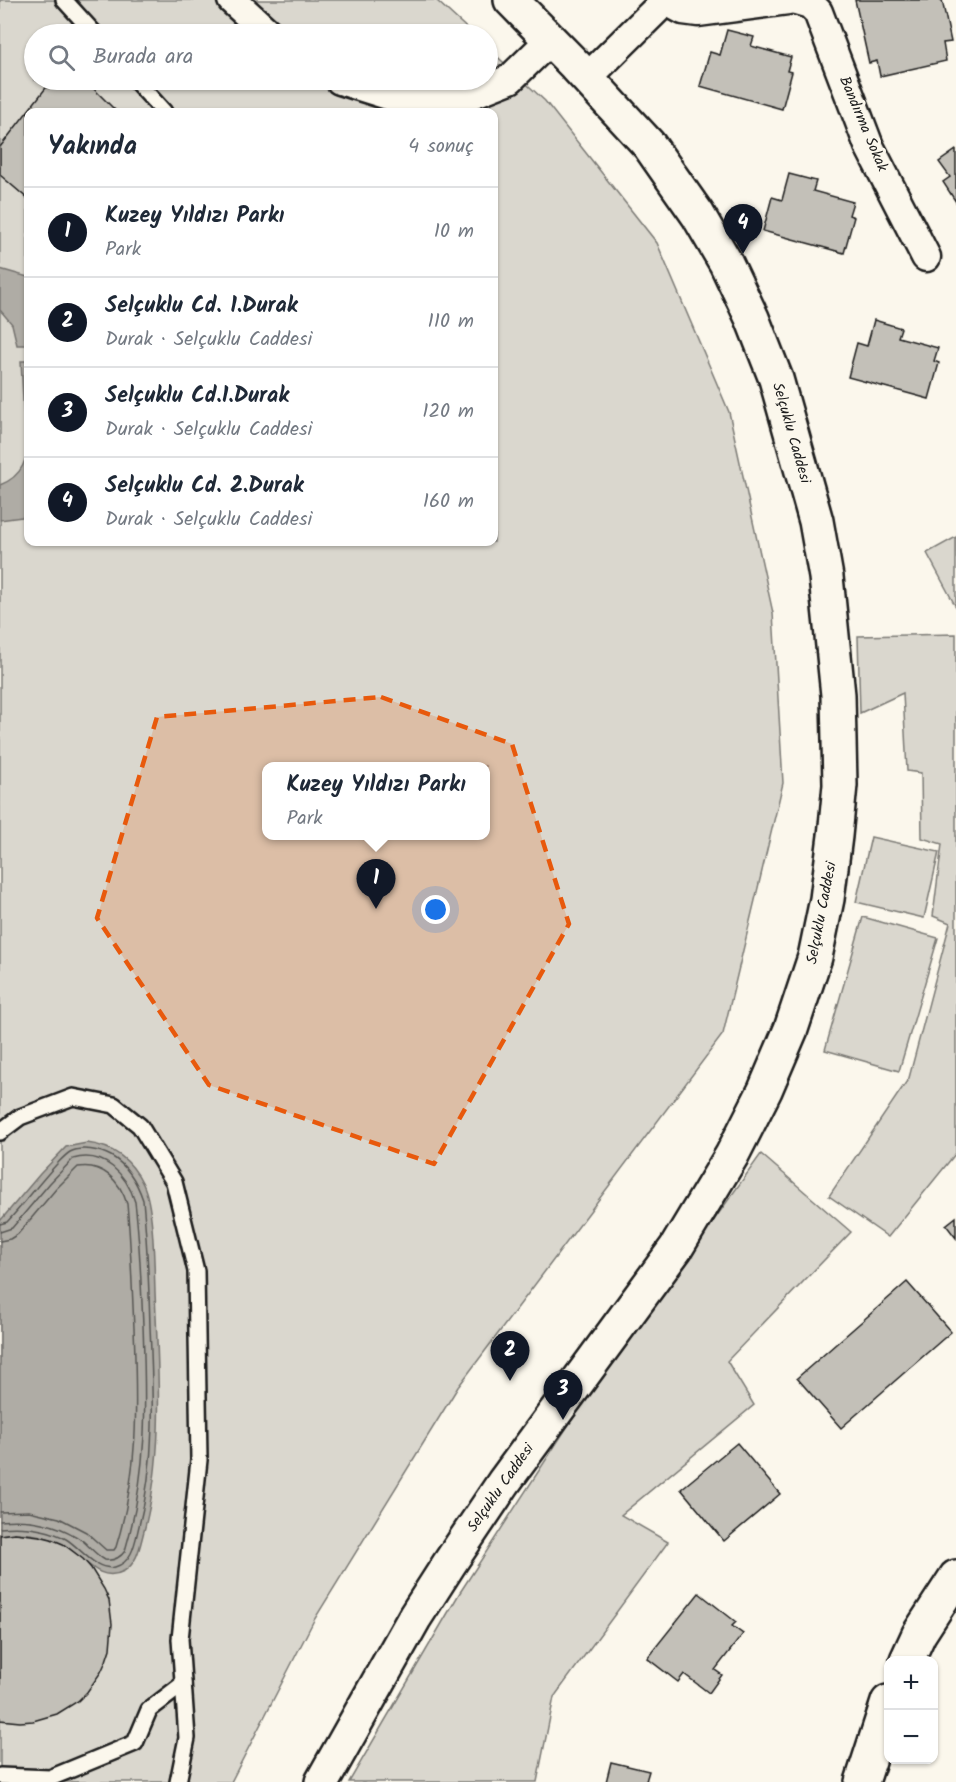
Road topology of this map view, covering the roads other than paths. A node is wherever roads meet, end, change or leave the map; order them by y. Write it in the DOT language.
graph roads {
  1 [pos="64,0"];
  2 [pos="232,0"];
  3 [pos="511,0"];
  4 [pos="666,0"];
  5 [pos="788,0"];
  6 [pos="796,0"];
  7 [pos="86,24"];
  8 [pos="258,24"];
  9 [pos="550,40"];
  10 [pos="587,78"];
  11 [pos="498,84"];
  12 [pos="144,90"];
  13 [pos="372,90"];
  14 [pos="482,90"];
  15 [pos="160,108"];
  16 [pos="926,257"];
  17 [pos="0,1132"];
  18 [pos="956,1577"];
  19 [pos="909,1656"];
  20 [pos="183,1684"];
  21 [pos="885,1710"];
  22 [pos="0,1776"];
  23 [pos="178,1782"];
  24 [pos="322,1782"];
  25 [pos="862,1782"];
  1 -- 7 [label="lane"];
  2 -- 8 [label="street"];
  3 -- 9 [label="street, Selçuklu Caddesi"];
  4 -- 5 [label="street"];
  4 -- 10 [label="street"];
  6 -- 16 [label="street, Bandırma Sokak"];
  9 -- 10 [label="street, Selçuklu Caddesi"];
  9 -- 11 [label="street"];
  10 -- 24 [label="street, Selçuklu Caddesi"];
  12 -- 15 [label="lane"];
  13 -- 14 [label="street"];
  17 -- 20 [label="lane"];
  18 -- 19 [label="street"];
  20 -- 22 [label="lane"];
  20 -- 23 [label="lane"];
  21 -- 25 [label="street"];
}
